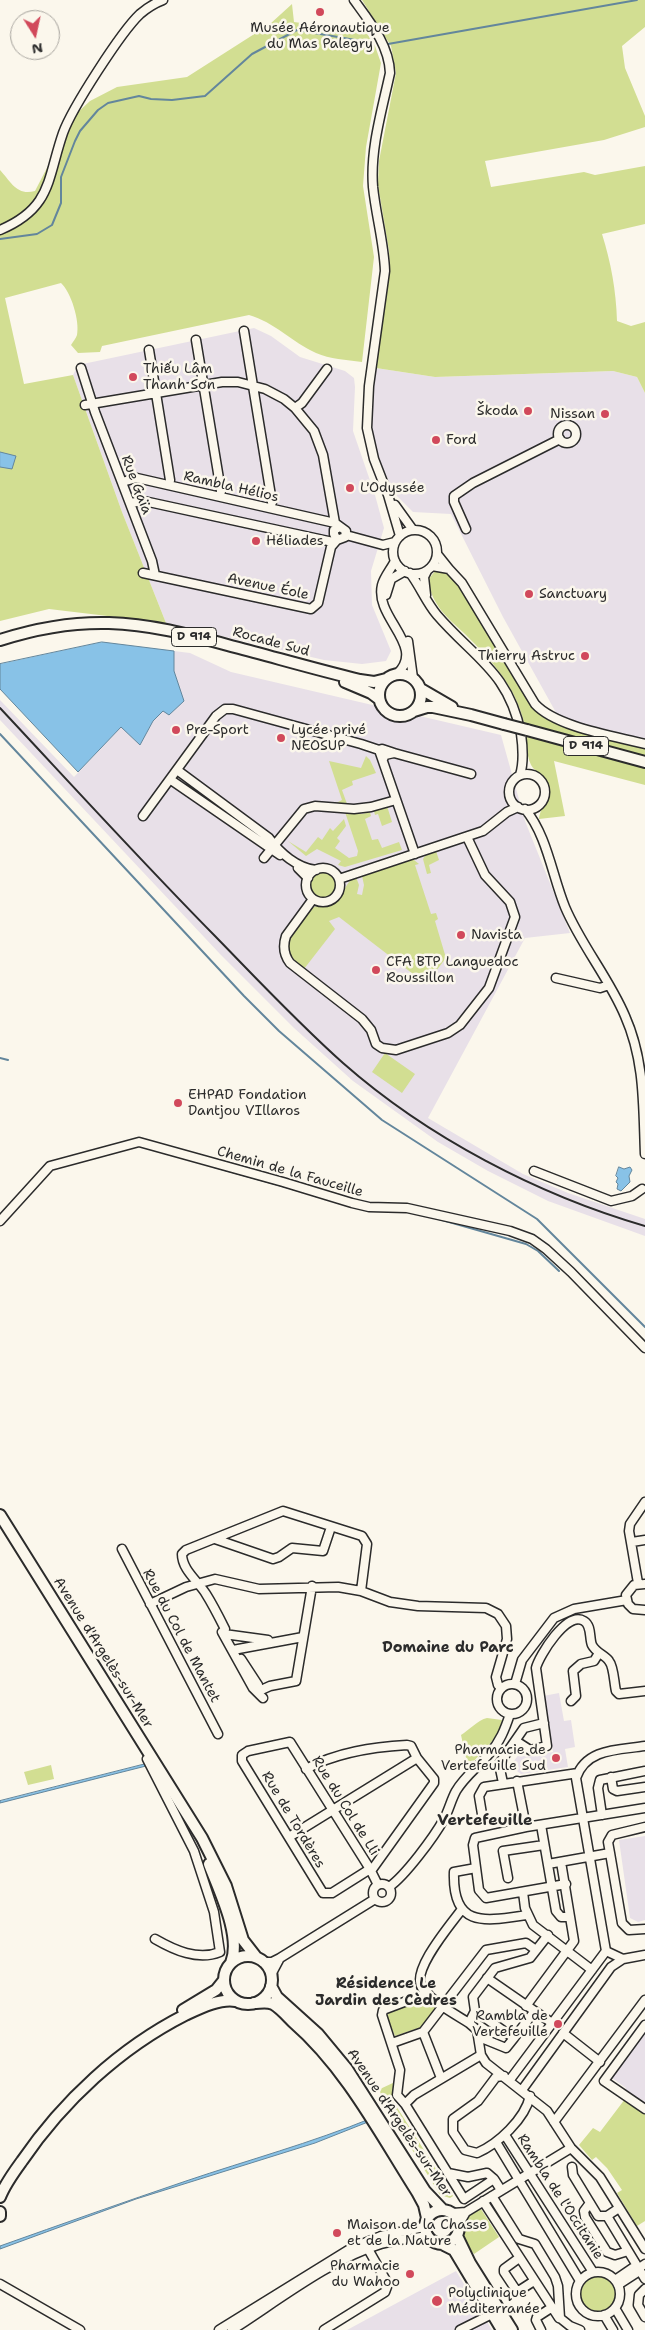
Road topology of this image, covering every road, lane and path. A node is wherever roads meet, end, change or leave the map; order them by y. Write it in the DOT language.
graph roads {
  1 [pos="163,0"];
  2 [pos="354,0"];
  3 [pos="0,230"];
  4 [pos="244,331"];
  5 [pos="196,340"];
  6 [pos="149,350"];
  7 [pos="82,368"];
  8 [pos="327,369"];
  9 [pos="203,384"];
  10 [pos="252,384"];
  11 [pos="156,393"];
  12 [pos="88,404"];
  13 [pos="295,408"];
  14 [pos="560,439"];
  15 [pos="170,480"];
  16 [pos="122,482"];
  17 [pos="221,491"];
  18 [pos="388,495"];
  19 [pos="272,502"];
  20 [pos="130,503"];
  21 [pos="337,525"];
  22 [pos="466,529"];
  23 [pos="413,530"];
  24 [pos="346,536"];
  25 [pos="397,539"];
  26 [pos="335,541"];
  27 [pos="383,545"];
  28 [pos="437,554"];
  29 [pos="394,558"];
  30 [pos="429,568"];
  31 [pos="449,569"];
  32 [pos="408,572"];
  33 [pos="143,574"];
  34 [pos="155,575"];
  35 [pos="429,604"];
  36 [pos="0,641"];
  37 [pos="397,674"];
  38 [pos="413,678"];
  39 [pos="386,679"];
  40 [pos="421,689"];
  41 [pos="379,700"];
  42 [pos="414,711"];
  43 [pos="471,714"];
  44 [pos="645,744"];
  45 [pos="379,750"];
  46 [pos="394,753"];
  47 [pos="523,757"];
  48 [pos="383,759"];
  49 [pos="645,762"];
  50 [pos="177,770"];
  51 [pos="471,774"];
  52 [pos="533,774"];
  53 [pos="520,775"];
  54 [pos="171,780"];
  55 [pos="396,800"];
  56 [pos="511,800"];
  57 [pos="536,807"];
  58 [pos="521,808"];
  59 [pos="507,812"];
  60 [pos="143,816"];
  61 [pos="536,824"];
  62 [pos="467,837"];
  63 [pos="272,847"];
  64 [pos="415,854"];
  65 [pos="264,858"];
  66 [pos="316,870"];
  67 [pos="308,878"];
  68 [pos="340,879"];
  69 [pos="313,899"];
  70 [pos="556,978"];
  71 [pos="609,985"];
  72 [pos="643,1071"];
  73 [pos="645,1154"];
  74 [pos="534,1171"];
  75 [pos="644,1188"];
  76 [pos="0,1221"];
  77 [pos="645,1348"];
  78 [pos="645,1502"];
  79 [pos="0,1515"];
  80 [pos="330,1527"];
  81 [pos="215,1539"];
  82 [pos="645,1540"];
  83 [pos="632,1542"];
  84 [pos="122,1549"];
  85 [pos="198,1584"];
  86 [pos="643,1584"];
  87 [pos="312,1586"];
  88 [pos="361,1591"];
  89 [pos="626,1600"];
  90 [pos="150,1604"];
  91 [pos="644,1611"];
  92 [pos="645,1620"];
  93 [pos="224,1634"];
  94 [pos="303,1637"];
  95 [pos="272,1641"];
  96 [pos="233,1650"];
  97 [pos="599,1653"];
  98 [pos="514,1684"];
  99 [pos="502,1688"];
  100 [pos="645,1690"];
  101 [pos="540,1698"];
  102 [pos="527,1700"];
  103 [pos="571,1701"];
  104 [pos="510,1714"];
  105 [pos="544,1723"];
  106 [pos="218,1734"];
  107 [pos="516,1741"];
  108 [pos="290,1742"];
  109 [pos="645,1746"];
  110 [pos="417,1758"];
  111 [pos="147,1760"];
  112 [pos="306,1769"];
  113 [pos="645,1771"];
  114 [pos="578,1773"];
  115 [pos="611,1777"];
  116 [pos="517,1781"];
  117 [pos="503,1783"];
  118 [pos="645,1787"];
  119 [pos="183,1806"];
  120 [pos="645,1808"];
  121 [pos="334,1811"];
  122 [pos="602,1815"];
  123 [pos="582,1818"];
  124 [pos="483,1820"];
  125 [pos="540,1825"];
  126 [pos="526,1827"];
  127 [pos="645,1827"];
  128 [pos="289,1838"];
  129 [pos="544,1844"];
  130 [pos="610,1853"];
  131 [pos="589,1857"];
  132 [pos="561,1862"];
  133 [pos="548,1864"];
  134 [pos="476,1868"];
  135 [pos="370,1870"];
  136 [pos="508,1878"];
  137 [pos="378,1884"];
  138 [pos="566,1884"];
  139 [pos="389,1887"];
  140 [pos="552,1887"];
  141 [pos="523,1892"];
  142 [pos="376,1899"];
  143 [pos="462,1909"];
  144 [pos="527,1915"];
  145 [pos="570,1917"];
  146 [pos="645,1929"];
  147 [pos="548,1935"];
  148 [pos="155,1939"];
  149 [pos="536,1950"];
  150 [pos="568,1950"];
  151 [pos="604,1953"];
  152 [pos="645,1955"];
  153 [pos="280,1958"];
  154 [pos="623,1959"];
  155 [pos="260,1960"];
  156 [pos="231,1964"];
  157 [pos="611,1967"];
  158 [pos="592,1970"];
  159 [pos="271,1975"];
  160 [pos="487,1978"];
  161 [pos="224,1980"];
  162 [pos="271,1986"];
  163 [pos="428,1993"];
  164 [pos="236,2001"];
  165 [pos="644,2003"];
  166 [pos="254,2004"];
  167 [pos="526,2006"];
  168 [pos="444,2007"];
  169 [pos="476,2011"];
  170 [pos="534,2012"];
  171 [pos="468,2023"];
  172 [pos="552,2023"];
  173 [pos="645,2025"];
  174 [pos="423,2032"];
  175 [pos="564,2034"];
  176 [pos="479,2037"];
  177 [pos="514,2038"];
  178 [pos="392,2043"];
  179 [pos="482,2055"];
  180 [pos="600,2062"];
  181 [pos="441,2078"];
  182 [pos="507,2078"];
  183 [pos="522,2090"];
  184 [pos="530,2096"];
  185 [pos="406,2104"];
  186 [pos="645,2109"];
  187 [pos="554,2122"];
  188 [pos="505,2135"];
  189 [pos="496,2142"];
  190 [pos="571,2148"];
  191 [pos="572,2168"];
  192 [pos="448,2172"];
  193 [pos="529,2173"];
  194 [pos="0,2180"];
  195 [pos="494,2180"];
  196 [pos="518,2180"];
  197 [pos="501,2190"];
  198 [pos="492,2196"];
  199 [pos="0,2197"];
  200 [pos="483,2202"];
  201 [pos="590,2204"];
  202 [pos="619,2208"];
  203 [pos="448,2212"];
  204 [pos="466,2212"];
  205 [pos="608,2216"];
  206 [pos="459,2224"];
  207 [pos="426,2227"];
  208 [pos="457,2236"];
  209 [pos="444,2245"];
  210 [pos="368,2249"];
  211 [pos="645,2249"];
  212 [pos="628,2251"];
  213 [pos="519,2258"];
  214 [pos="642,2266"];
  215 [pos="593,2272"];
  216 [pos="645,2279"];
  217 [pos="534,2281"];
  218 [pos="580,2281"];
  219 [pos="617,2282"];
  220 [pos="0,2284"];
  221 [pos="645,2289"];
  222 [pos="551,2308"];
  223 [pos="615,2308"];
  224 [pos="492,2314"];
  225 [pos="604,2315"];
  226 [pos="645,2317"];
  227 [pos="560,2318"];
  228 [pos="567,2329"];
  229 [pos="80,2330"];
  230 [pos="219,2330"];
  231 [pos="232,2330"];
  232 [pos="324,2330"];
  233 [pos="460,2330"];
  234 [pos="502,2330"];
  235 [pos="512,2330"];
  236 [pos="541,2330"];
  237 [pos="580,2330"];
  238 [pos="613,2330"];
  239 [pos="628,2330"];
  1 -- 3 [label="street"];
  2 -- 18 [label="street"];
  4 -- 10 [label="street"];
  5 -- 9 [label="street"];
  6 -- 11 [label="street"];
  7 -- 12 [label="street, Rue Gaïa"];
  8 -- 13 [label="street"];
  9 -- 10 [label="street"];
  9 -- 11 [label="street"];
  9 -- 17 [label="street"];
  10 -- 13 [label="street"];
  10 -- 19 [label="street"];
  11 -- 12 [label="street"];
  11 -- 15 [label="street"];
  12 -- 16 [label="street, Rue Gaïa"];
  13 -- 21 [label="street"];
  14 -- 22 [label="street"];
  16 -- 20 [label="street, Rue Gaïa"];
  16 -- 21 [label="street, Rambla Hélios"];
  18 -- 23 [label="street"];
  18 -- 25 [label="street"];
  20 -- 26 [label="street"];
  20 -- 34 [label="street, Rue Gaïa"];
  21 -- 24 [label="street"];
  21 -- 26 [label="street"];
  23 -- 25 [label="street"];
  23 -- 28 [label="street"];
  24 -- 26 [label="street"];
  24 -- 27 [label="street"];
  25 -- 27 [label="street"];
  25 -- 29 [label="street"];
  26 -- 34 [label="street, Avenue Éole"];
  27 -- 29 [label="street"];
  28 -- 30 [label="street"];
  28 -- 31 [label="street"];
  29 -- 32 [label="street"];
  29 -- 37 [label="street"];
  30 -- 31 [label="street"];
  30 -- 32 [label="street"];
  30 -- 35 [label="street"];
  31 -- 44 [label="street"];
  32 -- 35 [label="street"];
  32 -- 38 [label="street"];
  33 -- 34 [label="street, Avenue Éole"];
  35 -- 47 [label="street"];
  36 -- 39 [label="main road, Rocade Sud / D 914"];
  36 -- 41 [label="main road, Rocade Sud / D 914"];
  37 -- 38 [label="main road"];
  37 -- 39 [label="main road"];
  38 -- 40 [label="main road"];
  39 -- 41 [label="main road"];
  40 -- 42 [label="main road"];
  40 -- 43 [label="main road, D 914"];
  41 -- 42 [label="main road"];
  42 -- 43 [label="main road, D 914"];
  43 -- 49 [label="main road, D 914, bridge"];
  45 -- 46 [label="street"];
  45 -- 48 [label="street"];
  45 -- 50 [label="street"];
  46 -- 48 [label="street"];
  46 -- 51 [label="street"];
  47 -- 52 [label="street"];
  47 -- 53 [label="street"];
  48 -- 55 [label="street"];
  50 -- 54 [label="street"];
  50 -- 63 [label="street"];
  52 -- 53 [label="street"];
  52 -- 57 [label="street"];
  53 -- 56 [label="street"];
  54 -- 60 [label="street"];
  54 -- 63 [label="street"];
  55 -- 63 [label="street"];
  55 -- 64 [label="street"];
  56 -- 58 [label="street"];
  56 -- 59 [label="street"];
  57 -- 58 [label="street"];
  57 -- 61 [label="street"];
  58 -- 59 [label="street"];
  58 -- 61 [label="street"];
  59 -- 62 [label="street"];
  61 -- 71 [label="street"];
  62 -- 64 [label="street"];
  62 -- 69 [label="street"];
  63 -- 65 [label="street"];
  63 -- 66 [label="street"];
  63 -- 67 [label="street"];
  64 -- 68 [label="street"];
  66 -- 67 [label="street"];
  66 -- 68 [label="street"];
  67 -- 69 [label="street"];
  68 -- 69 [label="street"];
  70 -- 71 [label="street"];
  71 -- 72 [label="street"];
  72 -- 73 [label="street"];
  74 -- 75 [label="street"];
  76 -- 77 [label="street, Chemin de la Fauceille"];
  78 -- 83 [label="street"];
  79 -- 119 [label="main road, Avenue d'Argelès-sur-Mer"];
  80 -- 81 [label="street"];
  80 -- 81 [label="street"];
  80 -- 88 [label="street"];
  81 -- 85 [label="street"];
  82 -- 83 [label="street"];
  83 -- 86 [label="street"];
  84 -- 90 [label="street, Rue du Col de Mantet"];
  85 -- 87 [label="street"];
  85 -- 90 [label="street"];
  85 -- 93 [label="street"];
  86 -- 89 [label="street"];
  87 -- 88 [label="street"];
  87 -- 94 [label="street"];
  88 -- 99 [label="street"];
  89 -- 91 [label="street"];
  89 -- 98 [label="street"];
  90 -- 106 [label="street, Rue du Col de Mantet"];
  91 -- 92 [label="street"];
  93 -- 95 [label="street"];
  93 -- 96 [label="street"];
  94 -- 95 [label="street"];
  94 -- 96 [label="street"];
  95 -- 96 [label="street"];
  97 -- 100 [label="street"];
  97 -- 101 [label="street"];
  97 -- 103 [label="street"];
  98 -- 99 [label="street"];
  98 -- 102 [label="street"];
  99 -- 104 [label="street"];
  101 -- 102 [label="street"];
  101 -- 105 [label="street"];
  102 -- 104 [label="street"];
  104 -- 139 [label="street"];
  105 -- 107 [label="street"];
  105 -- 107 [label="street"];
  107 -- 117 [label="street"];
  108 -- 112 [label="street, Rue du Col de Lli"];
  108 -- 128 [label="street, Rue de Tordères"];
  109 -- 114 [label="street"];
  110 -- 112 [label="street"];
  110 -- 121 [label="street"];
  110 -- 135 [label="street"];
  111 -- 148 [label="street"];
  112 -- 121 [label="street, Rue du Col de Lli"];
  113 -- 115 [label="street"];
  114 -- 116 [label="street"];
  114 -- 123 [label="street"];
  115 -- 118 [label="street"];
  115 -- 122 [label="street"];
  116 -- 117 [label="street"];
  116 -- 126 [label="street"];
  117 -- 124 [label="street"];
  119 -- 155 [label="main road, Avenue d'Argelès-sur-Mer"];
  119 -- 156 [label="main road, Avenue d'Argelès-sur-Mer"];
  120 -- 122 [label="street"];
  121 -- 128 [label="street"];
  121 -- 135 [label="street, Rue du Col de Lli"];
  122 -- 123 [label="street"];
  123 -- 125 [label="street"];
  123 -- 131 [label="street"];
  125 -- 126 [label="street"];
  125 -- 129 [label="street"];
  126 -- 134 [label="street"];
  127 -- 130 [label="street"];
  128 -- 135 [label="street, Rue de Tordères"];
  129 -- 133 [label="street"];
  129 -- 136 [label="street"];
  130 -- 131 [label="street"];
  130 -- 146 [label="street"];
  131 -- 132 [label="street"];
  131 -- 151 [label="street"];
  132 -- 133 [label="street"];
  132 -- 138 [label="street"];
  133 -- 140 [label="street"];
  134 -- 141 [label="street"];
  134 -- 143 [label="street"];
  135 -- 137 [label="street, Rue du Col de Lli"];
  137 -- 139 [label="street"];
  137 -- 142 [label="street"];
  138 -- 140 [label="street"];
  138 -- 145 [label="street"];
  139 -- 142 [label="street"];
  140 -- 141 [label="street"];
  140 -- 145 [label="street"];
  141 -- 144 [label="street"];
  142 -- 153 [label="street"];
  143 -- 144 [label="street"];
  143 -- 163 [label="street"];
  144 -- 147 [label="street"];
  145 -- 150 [label="street"];
  147 -- 149 [label="street"];
  147 -- 150 [label="street"];
  149 -- 160 [label="street"];
  149 -- 168 [label="street"];
  150 -- 158 [label="street"];
  150 -- 167 [label="street"];
  151 -- 154 [label="street"];
  151 -- 157 [label="street"];
  151 -- 158 [label="street"];
  152 -- 154 [label="street"];
  153 -- 155 [label="street"];
  153 -- 159 [label="street"];
  154 -- 157 [label="street"];
  155 -- 156 [label="main road"];
  155 -- 159 [label="main road"];
  156 -- 161 [label="main road"];
  157 -- 175 [label="street"];
  158 -- 172 [label="street"];
  159 -- 162 [label="main road"];
  160 -- 167 [label="street"];
  160 -- 169 [label="street"];
  161 -- 164 [label="main road"];
  161 -- 194 [label="main road"];
  162 -- 166 [label="main road"];
  162 -- 203 [label="main road, Avenue d'Argelès-sur-Mer"];
  163 -- 168 [label="street"];
  163 -- 178 [label="street"];
  164 -- 166 [label="main road"];
  164 -- 199 [label="main road"];
  165 -- 180 [label="street"];
  166 -- 207 [label="main road, Avenue d'Argelès-sur-Mer"];
  167 -- 170 [label="street"];
  168 -- 171 [label="street"];
  168 -- 174 [label="street"];
  169 -- 171 [label="street"];
  169 -- 177 [label="street"];
  170 -- 172 [label="street"];
  170 -- 177 [label="street"];
  171 -- 176 [label="street"];
  172 -- 182 [label="street"];
  173 -- 186 [label="street"];
  174 -- 178 [label="street"];
  174 -- 181 [label="street"];
  175 -- 180 [label="street"];
  175 -- 183 [label="street"];
  176 -- 177 [label="street"];
  176 -- 179 [label="street"];
  178 -- 185 [label="street"];
  179 -- 181 [label="street"];
  179 -- 182 [label="street"];
  180 -- 187 [label="street"];
  181 -- 185 [label="street"];
  182 -- 183 [label="street"];
  182 -- 189 [label="street"];
  183 -- 184 [label="street"];
  184 -- 187 [label="street"];
  184 -- 188 [label="street"];
  185 -- 192 [label="street"];
  187 -- 190 [label="street"];
  188 -- 189 [label="street"];
  188 -- 193 [label="street, Rambla de l'Occitanie"];
  189 -- 196 [label="street, Rambla de l'Occitanie"];
  190 -- 193 [label="street"];
  190 -- 202 [label="street"];
  191 -- 201 [label="street"];
  192 -- 195 [label="street"];
  192 -- 195 [label="street"];
  193 -- 196 [label="street"];
  193 -- 215 [label="street, Rambla de l'Occitanie"];
  195 -- 197 [label="street"];
  196 -- 197 [label="street"];
  196 -- 218 [label="street, Rambla de l'Occitanie"];
  197 -- 198 [label="street"];
  198 -- 200 [label="street"];
  198 -- 227 [label="street"];
  200 -- 204 [label="street"];
  200 -- 213 [label="street"];
  201 -- 205 [label="street"];
  201 -- 212 [label="street"];
  202 -- 205 [label="street"];
  202 -- 211 [label="street"];
  203 -- 204 [label="street"];
  203 -- 206 [label="main road"];
  203 -- 207 [label="main road"];
  204 -- 206 [label="street"];
  205 -- 212 [label="street"];
  206 -- 208 [label="main road"];
  207 -- 209 [label="main road"];
  207 -- 210 [label="street"];
  207 -- 230 [label="street"];
  208 -- 209 [label="main road"];
  208 -- 235 [label="main road"];
  209 -- 224 [label="main road"];
  210 -- 231 [label="street"];
  210 -- 232 [label="street"];
  212 -- 214 [label="street"];
  213 -- 217 [label="street"];
  213 -- 217 [label="street"];
  214 -- 216 [label="street"];
  214 -- 219 [label="street"];
  215 -- 218 [label="street"];
  215 -- 219 [label="street"];
  217 -- 222 [label="street"];
  218 -- 225 [label="street"];
  219 -- 223 [label="street"];
  220 -- 229 [label="street"];
  221 -- 226 [label="street"];
  222 -- 227 [label="street"];
  222 -- 236 [label="street"];
  223 -- 225 [label="street"];
  223 -- 239 [label="street"];
  224 -- 233 [label="street"];
  224 -- 234 [label="main road"];
  225 -- 238 [label="street"];
  227 -- 228 [label="street"];
  228 -- 237 [label="street"];
}
